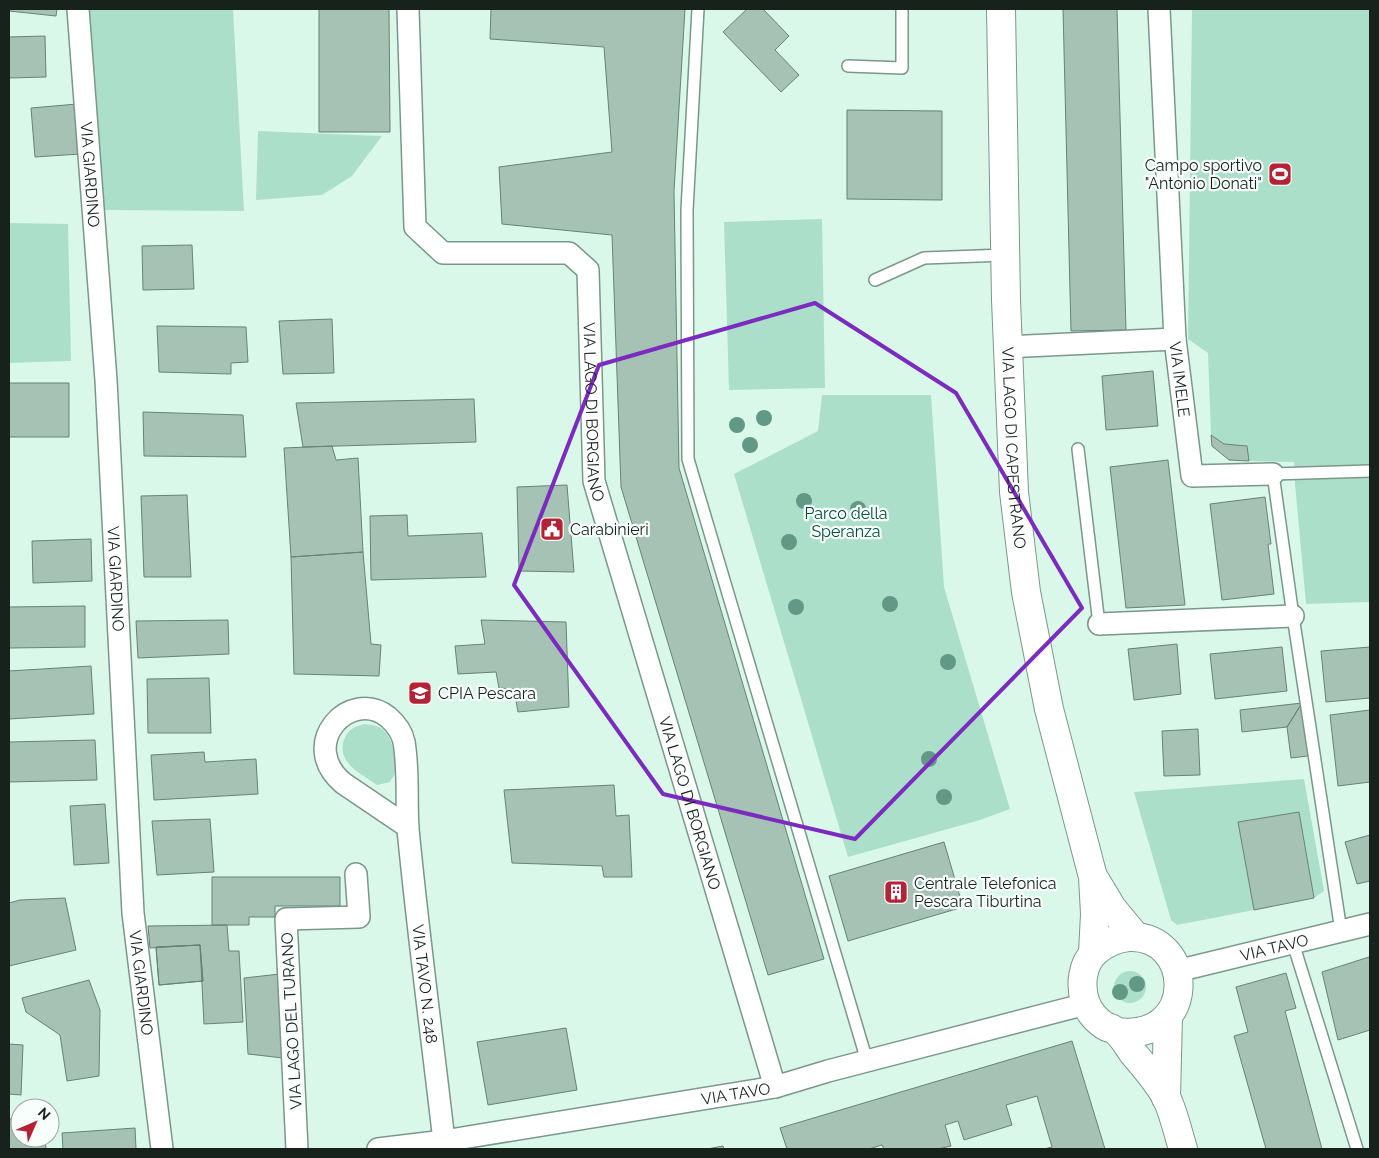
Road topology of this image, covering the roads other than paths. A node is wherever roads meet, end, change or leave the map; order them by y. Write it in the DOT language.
graph roads {
  1 [pos="78,9"];
  2 [pos="408,9"];
  3 [pos="698,9"];
  4 [pos="902,9"];
  5 [pos="1001,9"];
  6 [pos="1159,9"];
  7 [pos="848,66"];
  8 [pos="1005,255"];
  9 [pos="875,280"];
  10 [pos="1175,339"];
  11 [pos="1007,347"];
  12 [pos="1078,449"];
  13 [pos="1370,471"];
  14 [pos="1273,474"];
  15 [pos="1293,616"];
  16 [pos="1099,624"];
  17 [pos="408,827"];
  18 [pos="356,874"];
  19 [pos="1093,877"];
  20 [pos="1370,924"];
  21 [pos="1341,931"];
  22 [pos="1136,937"];
  23 [pos="1293,943"];
  24 [pos="1094,953"];
  25 [pos="1177,971"];
  26 [pos="1086,1004"];
  27 [pos="1168,1016"];
  28 [pos="1117,1032"];
  29 [pos="867,1061"];
  30 [pos="775,1087"];
  31 [pos="1166,1098"];
  32 [pos="444,1142"];
  33 [pos="162,1149"];
  34 [pos="297,1149"];
  35 [pos="378,1149"];
  36 [pos="1183,1149"];
  37 [pos="1357,1149"];
  1 -- 33 [label="street, VIA GIARDINO"];
  2 -- 30 [label="street, VIA LAGO DI BORGIANO"];
  3 -- 29 [label="lane"];
  4 -- 7 [label="lane"];
  5 -- 8 [label="main road, VIA LAGO DI CAPESTRANO"];
  6 -- 10 [label="street"];
  8 -- 9 [label="lane"];
  8 -- 11 [label="main road, VIA LAGO DI CAPESTRANO"];
  10 -- 11 [label="street, VIA IMELE"];
  10 -- 14 [label="street, VIA IMELE"];
  11 -- 19 [label="main road, VIA LAGO DI CAPESTRANO"];
  12 -- 16 [label="lane"];
  13 -- 14 [label="lane"];
  14 -- 15 [label="lane"];
  15 -- 16 [label="street"];
  15 -- 21 [label="lane"];
  17 -- 17 [label="street, VIA TAVO N. 248"];
  17 -- 32 [label="street, VIA TAVO N. 248"];
  18 -- 34 [label="street, VIA LAGO DEL TURANO"];
  19 -- 22 [label="main road, VIA LAGO DI CAPESTRANO"];
  19 -- 24 [label="main road, VIA LAGO DI CAPESTRANO"];
  20 -- 21 [label="street, VIA TAVO"];
  21 -- 23 [label="street, VIA TAVO"];
  22 -- 24 [label="main road"];
  22 -- 25 [label="main road"];
  23 -- 25 [label="street, VIA TAVO"];
  23 -- 37 [label="lane"];
  24 -- 26 [label="main road"];
  25 -- 27 [label="main road"];
  26 -- 28 [label="main road"];
  26 -- 29 [label="street, VIA TAVO"];
  27 -- 28 [label="main road"];
  27 -- 31 [label="main road"];
  28 -- 31 [label="main road"];
  29 -- 30 [label="street, VIA TAVO"];
  30 -- 32 [label="street, VIA TAVO"];
  31 -- 36 [label="main road"];
  32 -- 35 [label="street, VIA TAVO"];
}
